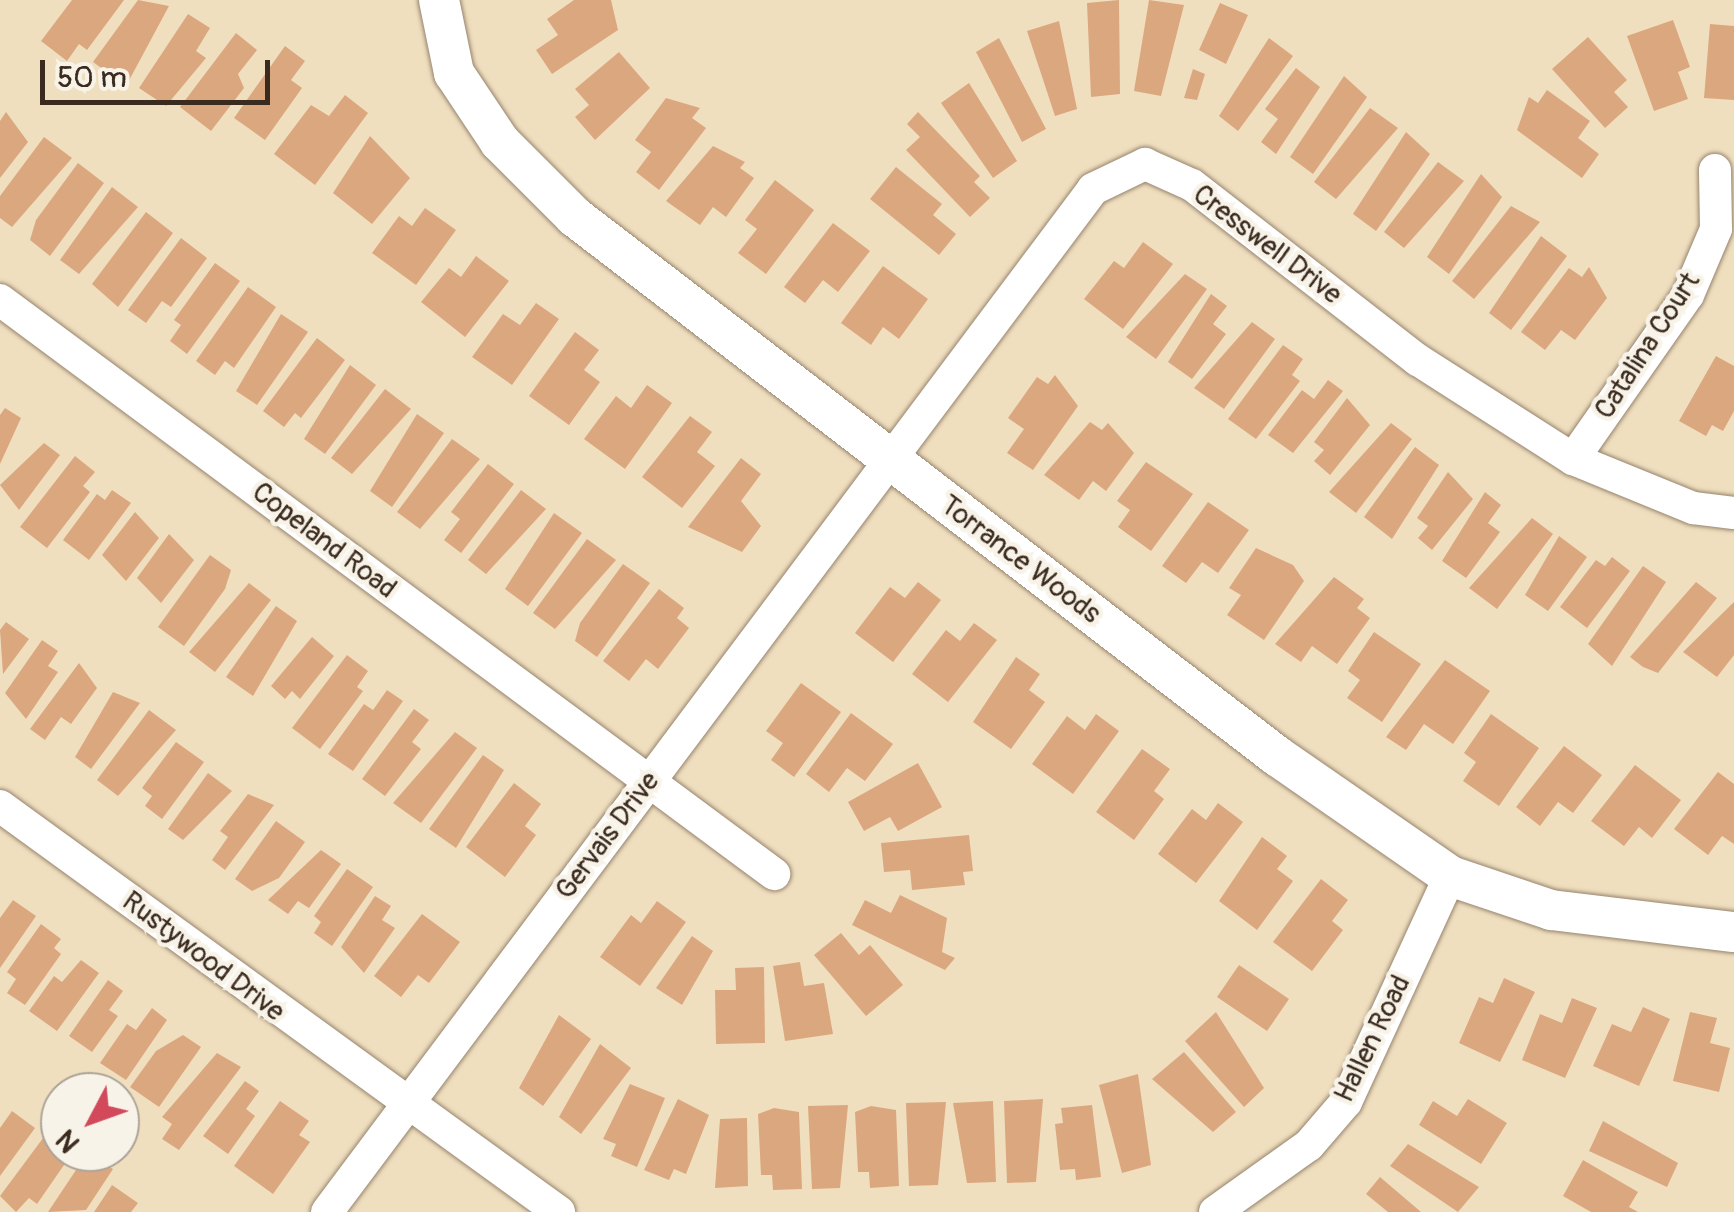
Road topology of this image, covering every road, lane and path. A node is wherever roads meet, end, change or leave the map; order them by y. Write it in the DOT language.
graph roads {
  1 [pos="440,0"];
  2 [pos="1715,170"];
  3 [pos="0,300"];
  4 [pos="1573,458"];
  5 [pos="888,459"];
  6 [pos="1734,513"];
  7 [pos="648,782"];
  8 [pos="0,806"];
  9 [pos="774,874"];
  10 [pos="1450,876"];
  11 [pos="1734,932"];
  12 [pos="405,1107"];
  13 [pos="327,1212"];
  14 [pos="559,1212"];
  15 [pos="1215,1212"];
  1 -- 5 [label="street, Torrance Woods"];
  2 -- 4 [label="street, Catalina Court"];
  3 -- 7 [label="street, Copeland Road"];
  4 -- 5 [label="street, Cresswell Drive"];
  4 -- 6 [label="street, Cresswell Drive"];
  5 -- 7 [label="street, Gervais Drive"];
  5 -- 10 [label="street, Torrance Woods"];
  7 -- 9 [label="street, Copeland Road"];
  7 -- 12 [label="street, Gervais Drive"];
  8 -- 12 [label="street, Rustywood Drive"];
  10 -- 11 [label="street, Torrance Woods"];
  10 -- 15 [label="street, Hallen Road"];
  12 -- 13 [label="street, Gervais Drive"];
  12 -- 14 [label="street"];
}
